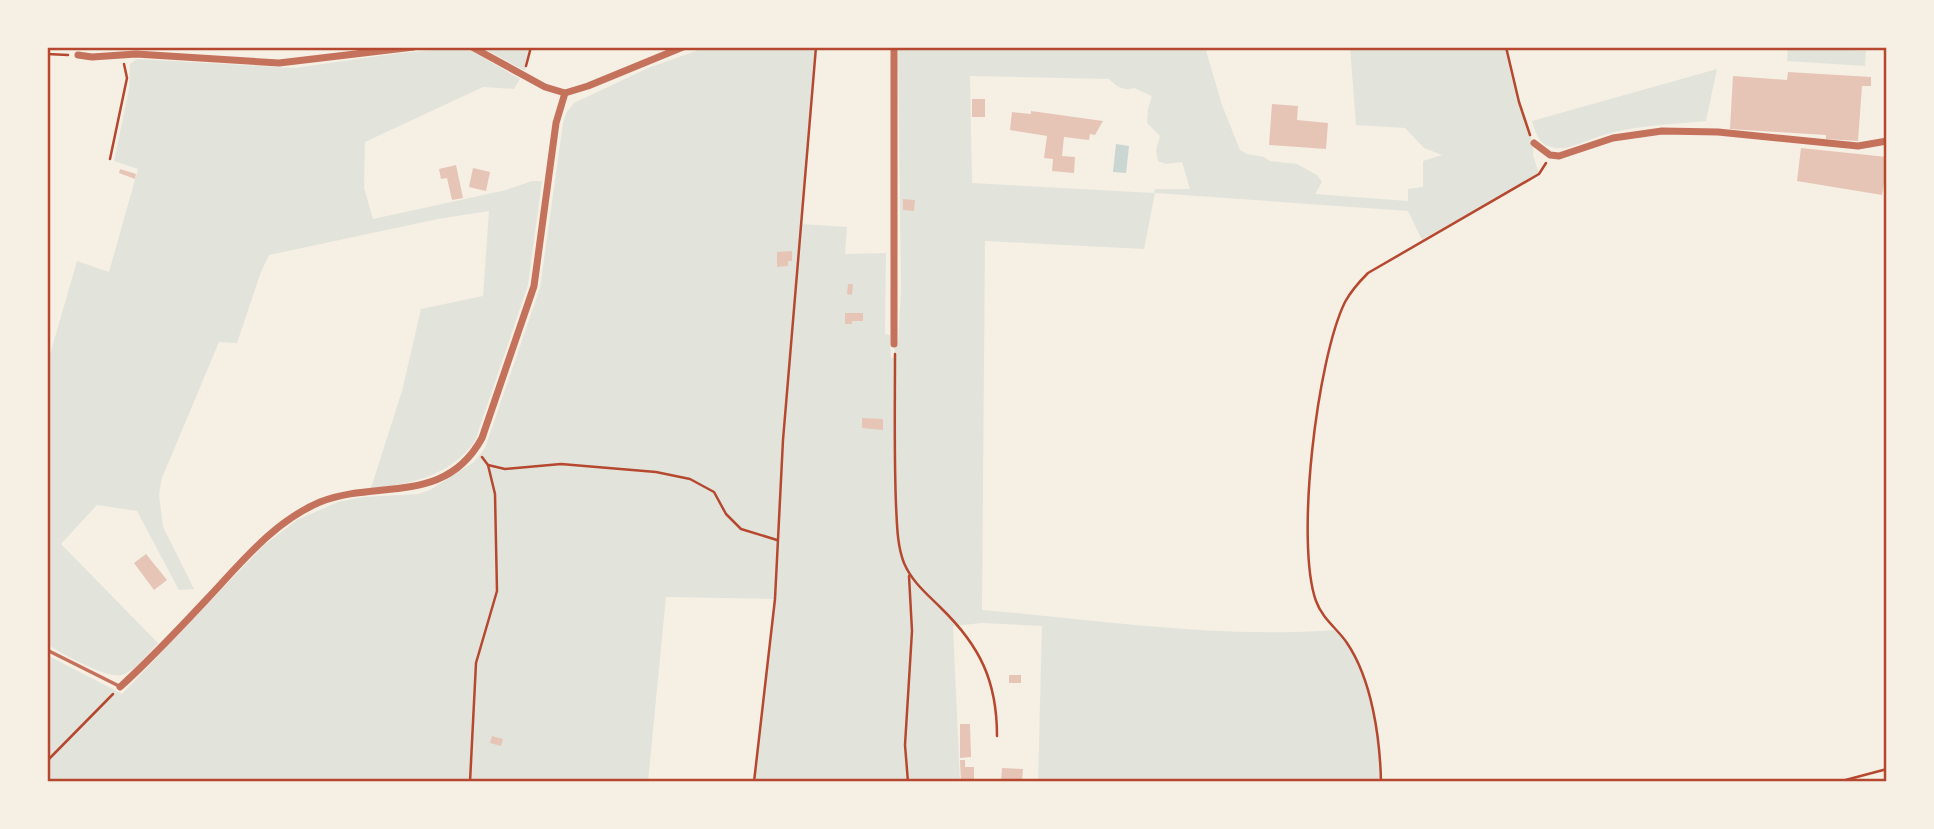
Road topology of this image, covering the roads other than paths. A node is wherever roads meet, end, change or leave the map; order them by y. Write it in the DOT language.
graph roads {
  1 [pos="414,47"];
  2 [pos="472,47"];
  3 [pos="683,47"];
  4 [pos="894,47"];
  5 [pos="78,55"];
  6 [pos="565,93"];
  7 [pos="1887,141"];
  8 [pos="1534,144"];
  9 [pos="894,344"];
  10 [pos="47,650"];
  11 [pos="120,687"];
  1 -- 5 [label="street"];
  2 -- 6 [label="street"];
  3 -- 6 [label="street"];
  4 -- 9 [label="street"];
  6 -- 11 [label="street"];
  7 -- 8 [label="street"];
  10 -- 11 [label="lane"];
}
